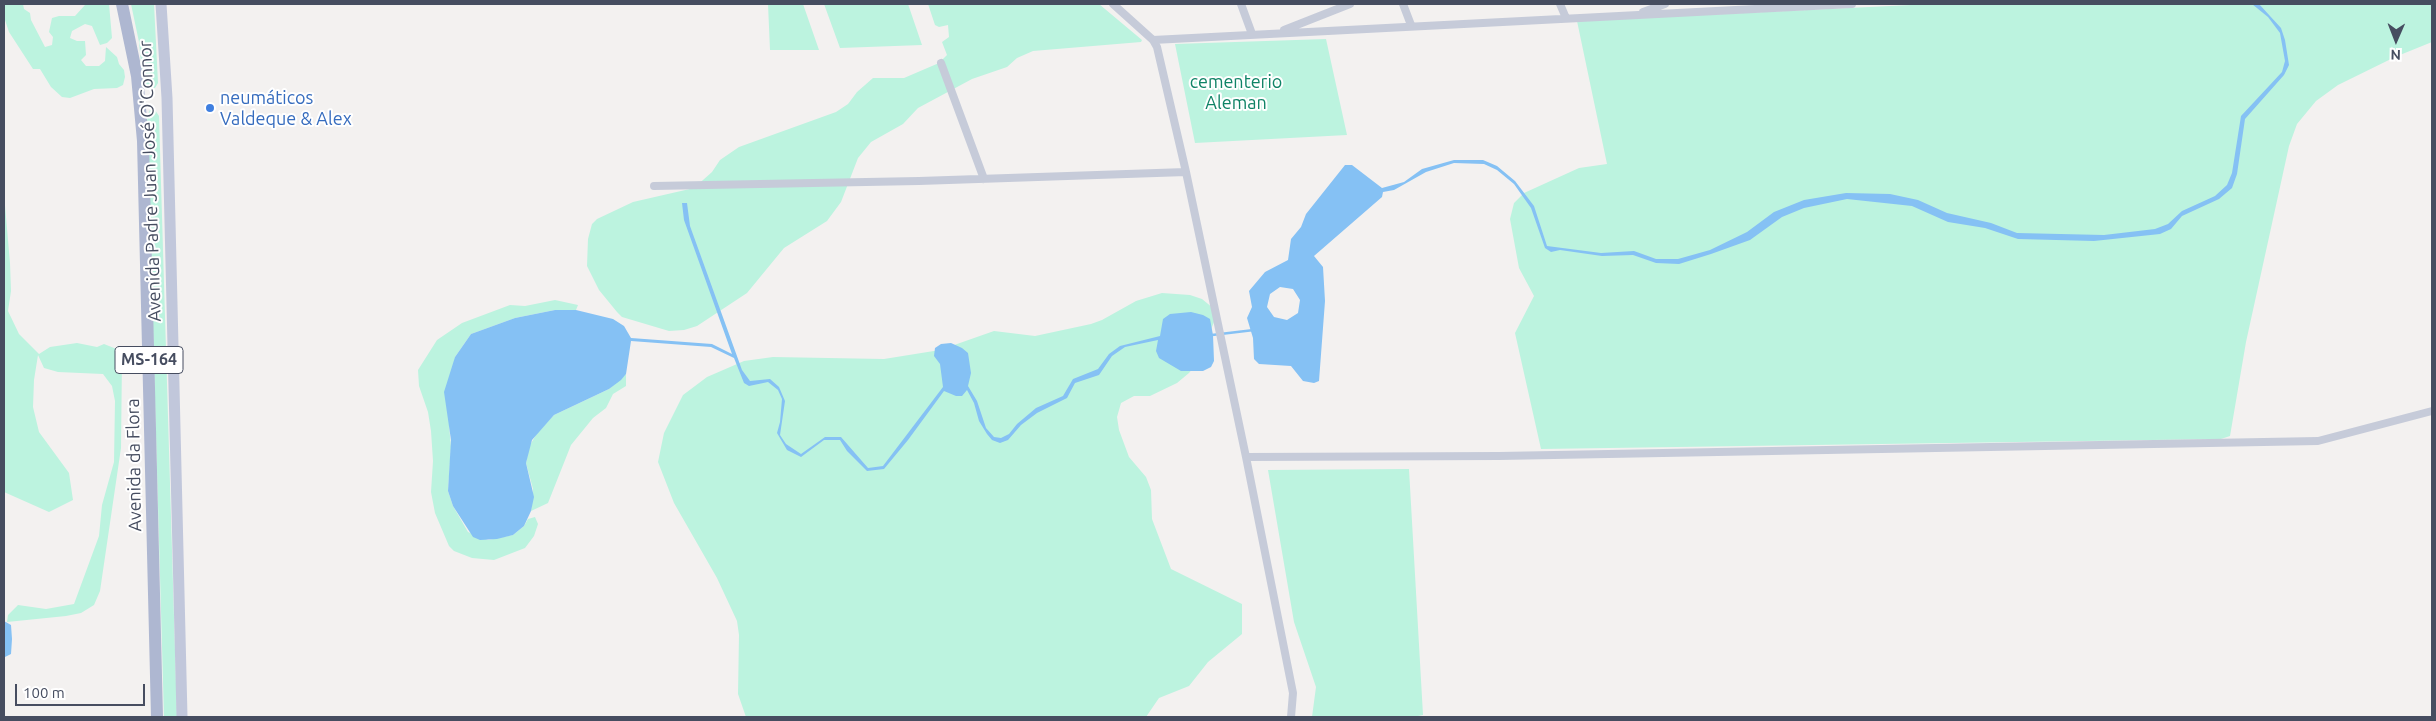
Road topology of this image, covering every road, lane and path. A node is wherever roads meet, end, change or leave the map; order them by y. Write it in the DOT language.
graph roads {
  1 [pos="122,4"];
  2 [pos="161,4"];
  3 [pos="1113,4"];
  4 [pos="1241,4"];
  5 [pos="1350,4"];
  6 [pos="1403,4"];
  7 [pos="1560,4"];
  8 [pos="1665,4"];
  9 [pos="1852,4"];
  10 [pos="1636,15"];
  11 [pos="1566,18"];
  12 [pos="1411,25"];
  13 [pos="1277,33"];
  14 [pos="1252,34"];
  15 [pos="1153,40"];
  16 [pos="941,63"];
  17 [pos="1186,172"];
  18 [pos="984,179"];
  19 [pos="654,186"];
  20 [pos="2432,411"];
  21 [pos="1246,457"];
  22 [pos="157,717"];
  23 [pos="182,717"];
  24 [pos="1291,717"];
  1 -- 22 [label="main road, Avenida da Flora / MS-164"];
  2 -- 23 [label="street, Avenida Padre Juan José O'Connor"];
  3 -- 15 [label="street"];
  4 -- 14 [label="street"];
  5 -- 13 [label="street"];
  6 -- 12 [label="street"];
  7 -- 11 [label="street"];
  8 -- 10 [label="street"];
  9 -- 10 [label="street"];
  10 -- 11 [label="street"];
  11 -- 12 [label="street"];
  12 -- 13 [label="street"];
  13 -- 14 [label="street"];
  14 -- 15 [label="street"];
  15 -- 17 [label="street"];
  16 -- 18 [label="street"];
  17 -- 18 [label="street"];
  17 -- 21 [label="street"];
  18 -- 19 [label="street"];
  20 -- 21 [label="street"];
  21 -- 24 [label="street"];
}
